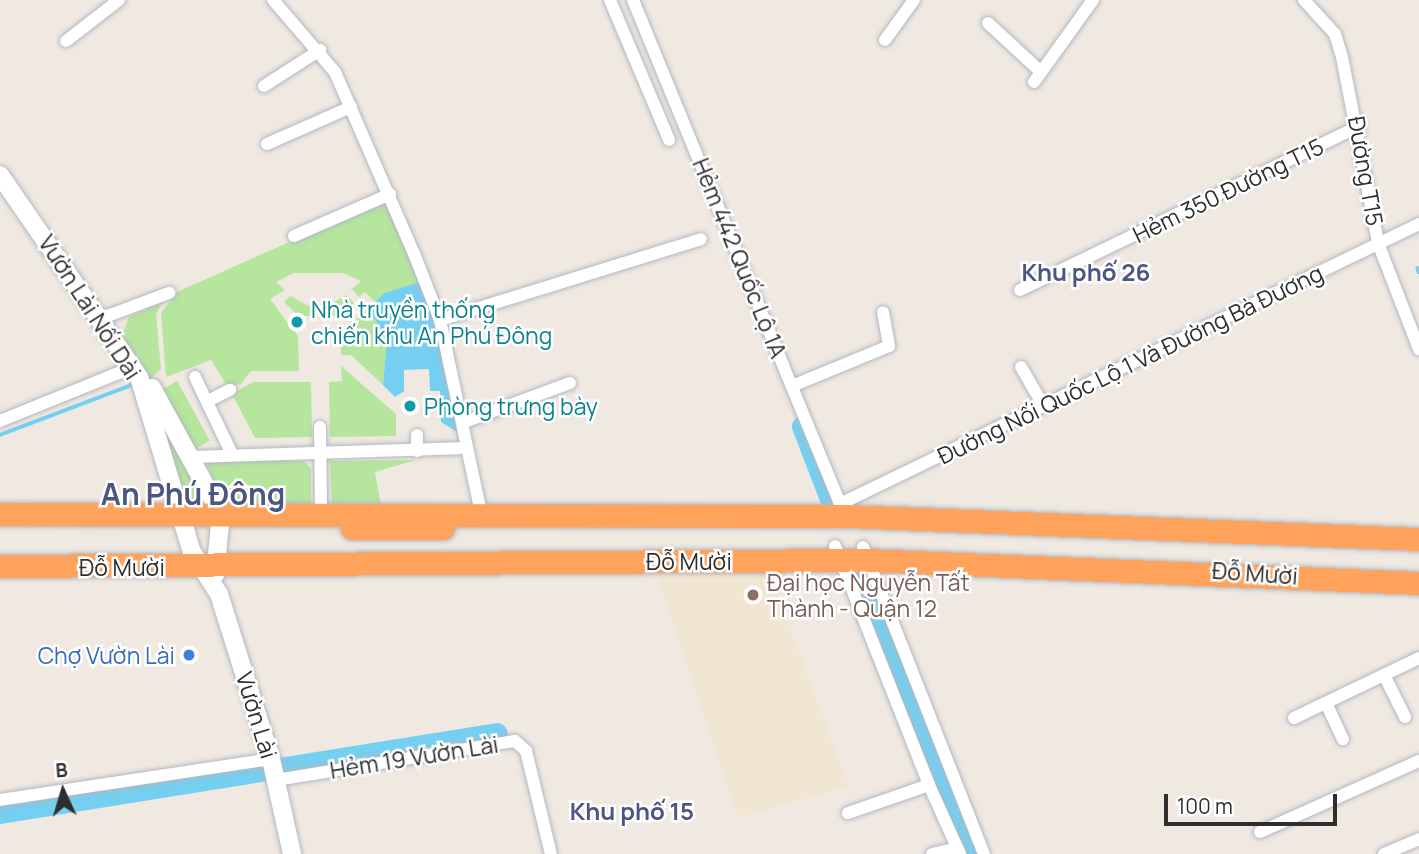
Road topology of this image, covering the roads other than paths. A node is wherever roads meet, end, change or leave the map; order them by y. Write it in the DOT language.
graph roads {
  1 [pos="119,0"];
  2 [pos="273,0"];
  3 [pos="610,0"];
  4 [pos="633,0"];
  5 [pos="914,0"];
  6 [pos="1093,0"];
  7 [pos="1304,0"];
  8 [pos="988,23"];
  9 [pos="885,40"];
  10 [pos="66,41"];
  11 [pos="320,50"];
  12 [pos="264,86"];
  13 [pos="351,107"];
  14 [pos="1360,126"];
  15 [pos="669,140"];
  16 [pos="267,144"];
  17 [pos="1,177"];
  18 [pos="390,194"];
  19 [pos="1419,224"];
  20 [pos="294,236"];
  21 [pos="701,239"];
  22 [pos="1378,243"];
  23 [pos="1020,290"];
  24 [pos="169,293"];
  25 [pos="883,313"];
  26 [pos="102,318"];
  27 [pos="440,320"];
  28 [pos="1419,349"];
  29 [pos="1020,367"];
  30 [pos="136,372"];
  31 [pos="195,377"];
  32 [pos="570,383"];
  33 [pos="792,386"];
  34 [pos="230,390"];
  35 [pos="208,401"];
  36 [pos="1043,405"];
  37 [pos="0,421"];
  38 [pos="464,422"];
  39 [pos="320,427"];
  40 [pos="417,435"];
  41 [pos="460,448"];
  42 [pos="417,451"];
  43 [pos="231,452"];
  44 [pos="321,453"];
  45 [pos="191,457"];
  46 [pos="481,513"];
  47 [pos="0,514"];
  48 [pos="321,514"];
  49 [pos="845,516"];
  50 [pos="185,522"];
  51 [pos="0,529"];
  52 [pos="1419,539"];
  53 [pos="211,551"];
  54 [pos="1419,551"];
  55 [pos="0,553"];
  56 [pos="837,553"];
  57 [pos="865,554"];
  58 [pos="0,566"];
  59 [pos="1419,569"];
  60 [pos="1419,583"];
  61 [pos="1419,658"];
  62 [pos="1384,675"];
  63 [pos="1326,703"];
  64 [pos="1405,717"];
  65 [pos="1294,718"];
  66 [pos="1343,739"];
  67 [pos="1419,761"];
  68 [pos="273,770"];
  69 [pos="929,785"];
  70 [pos="0,800"];
  71 [pos="848,813"];
  72 [pos="1260,832"];
  73 [pos="1419,839"];
  74 [pos="958,851"];
  75 [pos="292,854"];
  76 [pos="551,854"];
  77 [pos="932,854"];
  78 [pos="984,854"];
  79 [pos="1384,854"];
  1 -- 10 [label="street"];
  2 -- 11 [label="street"];
  3 -- 15 [label="street"];
  4 -- 33 [label="street, Hẻm 442 Quốc Lộ 1A"];
  5 -- 9 [label="street"];
  6 -- 8 [label="street"];
  7 -- 14 [label="street, Đường T15"];
  11 -- 12 [label="street"];
  11 -- 13 [label="street"];
  13 -- 16 [label="street"];
  13 -- 18 [label="street"];
  14 -- 22 [label="street, Đường T15"];
  14 -- 23 [label="street, Hẻm 350 Đường T15"];
  17 -- 26 [label="street, Vườn Lài Nối Dài"];
  18 -- 20 [label="street"];
  18 -- 27 [label="street"];
  19 -- 22 [label="street, Đường Nối Quốc Lộ 1 Và Đường Bà Đương"];
  21 -- 27 [label="street"];
  22 -- 28 [label="street, Đường T15"];
  22 -- 36 [label="street, Đường Nối Quốc Lộ 1 Và Đường Bà Đương"];
  24 -- 26 [label="street"];
  25 -- 33 [label="street"];
  26 -- 30 [label="street, Vườn Lài Nối Dài"];
  27 -- 38 [label="street"];
  29 -- 36 [label="street"];
  30 -- 37 [label="street"];
  30 -- 45 [label="street, Vườn Lài"];
  30 -- 50 [label="street, Vườn Lài Nối Dài"];
  31 -- 35 [label="street"];
  32 -- 38 [label="street"];
  33 -- 49 [label="street, Hẻm 442 Quốc Lộ 1A"];
  34 -- 35 [label="street"];
  35 -- 43 [label="street"];
  36 -- 49 [label="street, Đường Nối Quốc Lộ 1 Và Đường Bà Đương"];
  38 -- 46 [label="street"];
  39 -- 44 [label="street"];
  40 -- 42 [label="street"];
  41 -- 42 [label="street"];
  42 -- 44 [label="street"];
  43 -- 44 [label="street"];
  43 -- 45 [label="street"];
  44 -- 48 [label="street"];
  45 -- 53 [label="street, Vườn Lài"];
  46 -- 48 [label="highway, Đỗ Mười"];
  46 -- 49 [label="highway, Đỗ Mười"];
  47 -- 50 [label="highway, Đỗ Mười"];
  48 -- 53 [label="highway, Đỗ Mười"];
  49 -- 52 [label="highway, Đỗ Mười"];
  49 -- 53 [label="highway, Đỗ Mười"];
  49 -- 54 [label="highway, Đỗ Mười"];
  50 -- 51 [label="highway, Đỗ Mười"];
  50 -- 53 [label="highway, Đỗ Mười"];
  50 -- 53 [label="street, Vườn Lài"];
  53 -- 55 [label="highway, Đỗ Mười"];
  53 -- 56 [label="highway, Đỗ Mười"];
  53 -- 58 [label="highway, Đỗ Mười"];
  53 -- 68 [label="street, Vườn Lài"];
  56 -- 57 [label="highway, Đỗ Mười"];
  56 -- 69 [label="street"];
  57 -- 59 [label="highway, Đỗ Mười"];
  57 -- 60 [label="highway, Đỗ Mười"];
  57 -- 78 [label="street"];
  61 -- 62 [label="street"];
  62 -- 63 [label="street"];
  62 -- 64 [label="street"];
  63 -- 65 [label="street"];
  63 -- 66 [label="street"];
  67 -- 72 [label="street"];
  68 -- 70 [label="street"];
  68 -- 75 [label="street, Vườn Lài"];
  68 -- 76 [label="street, Hẻm 19 Vườn Lài"];
  69 -- 71 [label="street"];
  69 -- 74 [label="street"];
  73 -- 79 [label="street"];
  74 -- 77 [label="street"];
}
